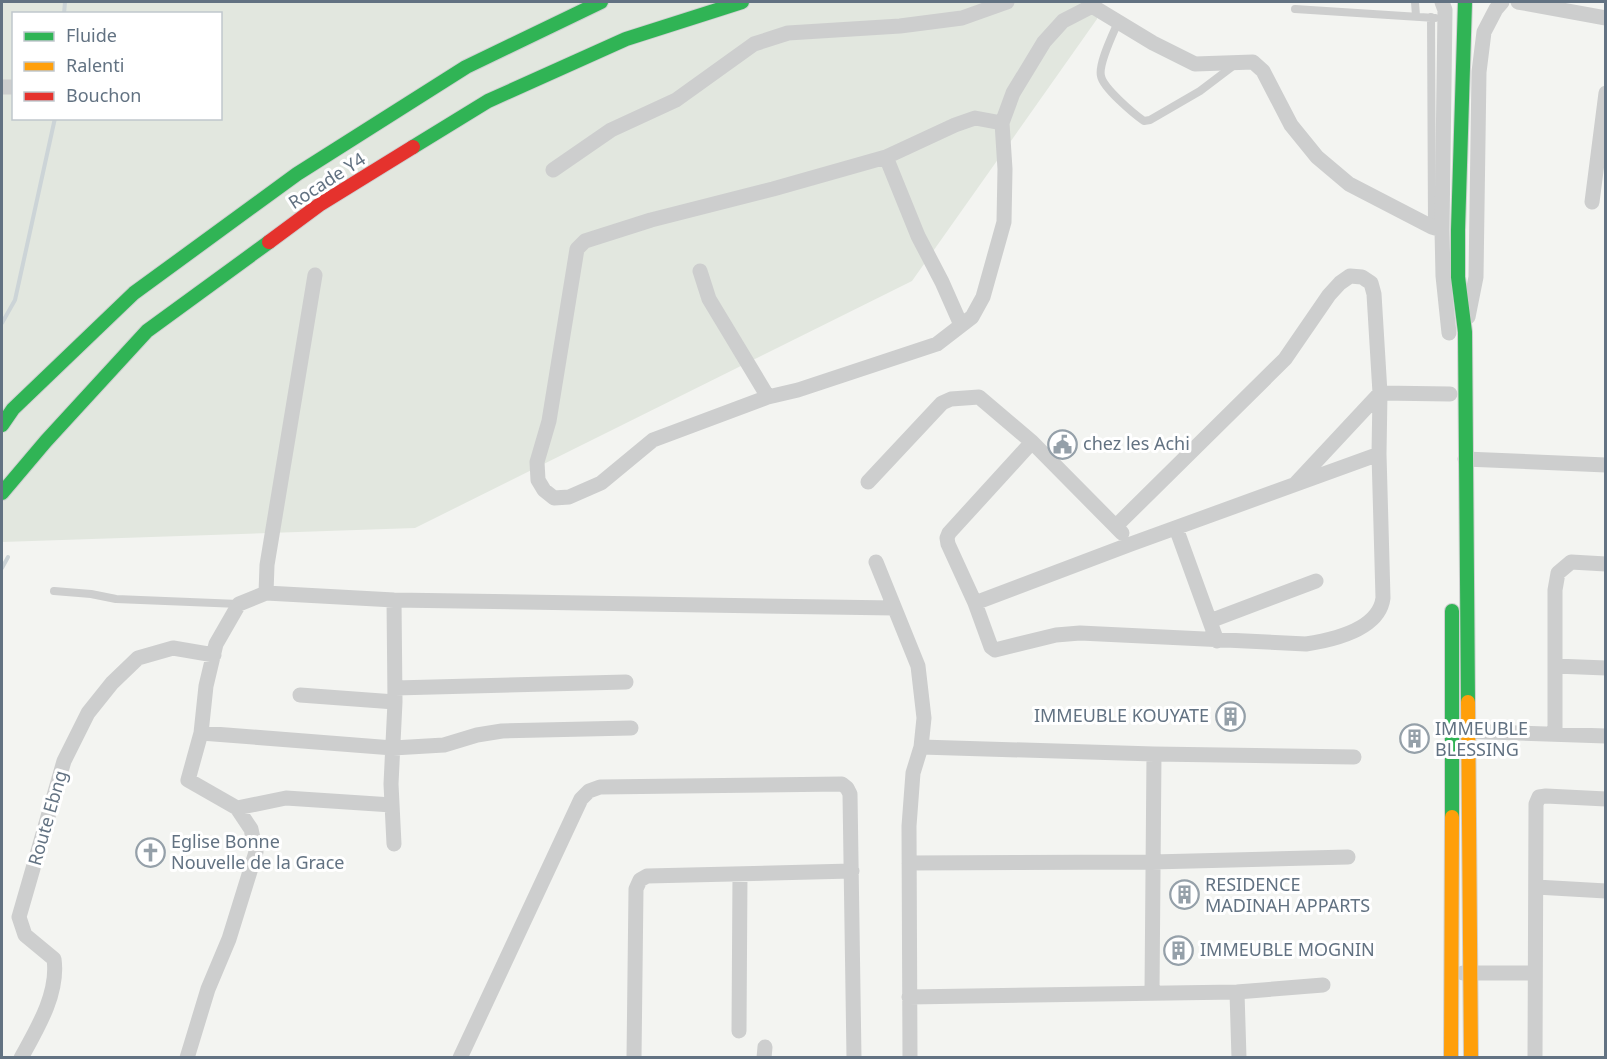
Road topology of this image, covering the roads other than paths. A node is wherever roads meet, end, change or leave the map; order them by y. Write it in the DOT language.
graph roads {
  1 [pos="601,2"];
  2 [pos="742,2"];
  3 [pos="1007,2"];
  4 [pos="1415,2"];
  5 [pos="1465,2"];
  6 [pos="1486,2"];
  7 [pos="1502,2"];
  8 [pos="1518,2"];
  9 [pos="1091,4"];
  10 [pos="1295,9"];
  11 [pos="1442,10"];
  12 [pos="1416,16"];
  13 [pos="1605,18"];
  14 [pos="1118,22"];
  15 [pos="1485,32"];
  16 [pos="1239,61"];
  17 [pos="1605,93"];
  18 [pos="1002,123"];
  19 [pos="1603,132"];
  20 [pos="886,157"];
  21 [pos="553,170"];
  22 [pos="1592,202"];
  23 [pos="1437,228"];
  24 [pos="700,271"];
  25 [pos="315,275"];
  26 [pos="962,325"];
  27 [pos="1455,336"];
  28 [pos="1380,393"];
  29 [pos="1450,394"];
  30 [pos="768,397"];
  31 [pos="2,425"];
  32 [pos="1032,442"];
  33 [pos="1379,454"];
  34 [pos="1465,459"];
  35 [pos="1605,465"];
  36 [pos="868,482"];
  37 [pos="1294,485"];
  38 [pos="2,494"];
  39 [pos="1116,526"];
  40 [pos="1176,528"];
  41 [pos="1131,544"];
  42 [pos="876,562"];
  43 [pos="1605,564"];
  44 [pos="1316,581"];
  45 [pos="54,591"];
  46 [pos="266,593"];
  47 [pos="394,600"];
  48 [pos="1452,602"];
  49 [pos="975,603"];
  50 [pos="239,604"];
  51 [pos="894,608"];
  52 [pos="1210,621"];
  53 [pos="1217,640"];
  54 [pos="214,655"];
  55 [pos="1555,666"];
  56 [pos="1605,668"];
  57 [pos="626,682"];
  58 [pos="300,695"];
  59 [pos="395,695"];
  60 [pos="631,728"];
  61 [pos="1468,730"];
  62 [pos="1451,731"];
  63 [pos="201,733"];
  64 [pos="1555,734"];
  65 [pos="1605,736"];
  66 [pos="921,747"];
  67 [pos="393,748"];
  68 [pos="1154,754"];
  69 [pos="1354,757"];
  70 [pos="1605,799"];
  71 [pos="392,805"];
  72 [pos="237,808"];
  73 [pos="394,844"];
  74 [pos="1348,857"];
  75 [pos="1152,862"];
  76 [pos="909,863"];
  77 [pos="852,872"];
  78 [pos="740,874"];
  79 [pos="1536,887"];
  80 [pos="1605,891"];
  81 [pos="1451,972"];
  82 [pos="1471,973"];
  83 [pos="1534,973"];
  84 [pos="1323,985"];
  85 [pos="1152,992"];
  86 [pos="1238,992"];
  87 [pos="909,997"];
  88 [pos="739,1031"];
  89 [pos="21,1058"];
  90 [pos="187,1058"];
  91 [pos="460,1058"];
  92 [pos="634,1058"];
  93 [pos="854,1058"];
  94 [pos="910,1058"];
  95 [pos="1239,1058"];
  96 [pos="1451,1058"];
  97 [pos="1471,1058"];
  98 [pos="1534,1058"];
  1 -- 31 [label="main road, Rocade Y4"];
  2 -- 38 [label="main road, Rocade Y4"];
  3 -- 21 [label="street"];
  4 -- 12 [label="lane"];
  5 -- 27 [label="main road"];
  6 -- 15 [label="street"];
  7 -- 15 [label="street"];
  8 -- 13 [label="street"];
  9 -- 14 [label="street"];
  9 -- 18 [label="street"];
  10 -- 12 [label="lane"];
  11 -- 12 [label="lane"];
  11 -- 23 [label="street"];
  14 -- 16 [label="street"];
  14 -- 16 [label="lane"];
  15 -- 27 [label="street"];
  16 -- 23 [label="street"];
  17 -- 19 [label="street"];
  18 -- 20 [label="street"];
  18 -- 26 [label="street"];
  19 -- 22 [label="street"];
  20 -- 26 [label="street"];
  20 -- 30 [label="street"];
  23 -- 27 [label="street"];
  24 -- 30 [label="street"];
  25 -- 46 [label="street"];
  26 -- 30 [label="street"];
  27 -- 34 [label="main road"];
  28 -- 29 [label="street"];
  28 -- 33 [label="street"];
  28 -- 37 [label="street"];
  28 -- 39 [label="street"];
  32 -- 36 [label="street"];
  32 -- 39 [label="street"];
  32 -- 49 [label="street"];
  33 -- 37 [label="street"];
  33 -- 53 [label="street"];
  34 -- 35 [label="street"];
  34 -- 61 [label="main road"];
  37 -- 40 [label="street"];
  39 -- 41 [label="street"];
  40 -- 41 [label="street"];
  40 -- 52 [label="street"];
  41 -- 49 [label="street"];
  42 -- 51 [label="street"];
  43 -- 55 [label="street"];
  44 -- 52 [label="street"];
  45 -- 50 [label="lane"];
  46 -- 47 [label="street"];
  46 -- 50 [label="street"];
  47 -- 51 [label="street"];
  47 -- 59 [label="street"];
  48 -- 62 [label="main road"];
  49 -- 53 [label="street"];
  50 -- 54 [label="street"];
  51 -- 66 [label="street"];
  52 -- 53 [label="street"];
  54 -- 63 [label="street"];
  54 -- 89 [label="street, Route Ebng"];
  55 -- 56 [label="street"];
  55 -- 64 [label="street"];
  57 -- 59 [label="street"];
  58 -- 59 [label="street"];
  59 -- 67 [label="street"];
  60 -- 67 [label="street"];
  61 -- 62 [label="street"];
  61 -- 64 [label="street"];
  61 -- 82 [label="main road"];
  62 -- 81 [label="main road"];
  63 -- 67 [label="street"];
  63 -- 72 [label="street"];
  64 -- 65 [label="street"];
  66 -- 68 [label="street"];
  66 -- 76 [label="street"];
  67 -- 71 [label="street"];
  68 -- 69 [label="street"];
  68 -- 75 [label="street"];
  70 -- 79 [label="street"];
  71 -- 72 [label="street"];
  71 -- 73 [label="street"];
  72 -- 90 [label="street"];
  74 -- 75 [label="street"];
  75 -- 76 [label="street"];
  75 -- 85 [label="street"];
  76 -- 87 [label="street"];
  77 -- 78 [label="street"];
  77 -- 91 [label="street"];
  77 -- 93 [label="street"];
  78 -- 88 [label="street"];
  78 -- 92 [label="street"];
  79 -- 80 [label="street"];
  79 -- 83 [label="street"];
  81 -- 82 [label="street"];
  81 -- 96 [label="main road"];
  82 -- 83 [label="street"];
  82 -- 97 [label="main road"];
  83 -- 98 [label="street"];
  84 -- 86 [label="street"];
  85 -- 86 [label="street"];
  85 -- 87 [label="street"];
  86 -- 95 [label="street"];
  87 -- 94 [label="street"];
}
